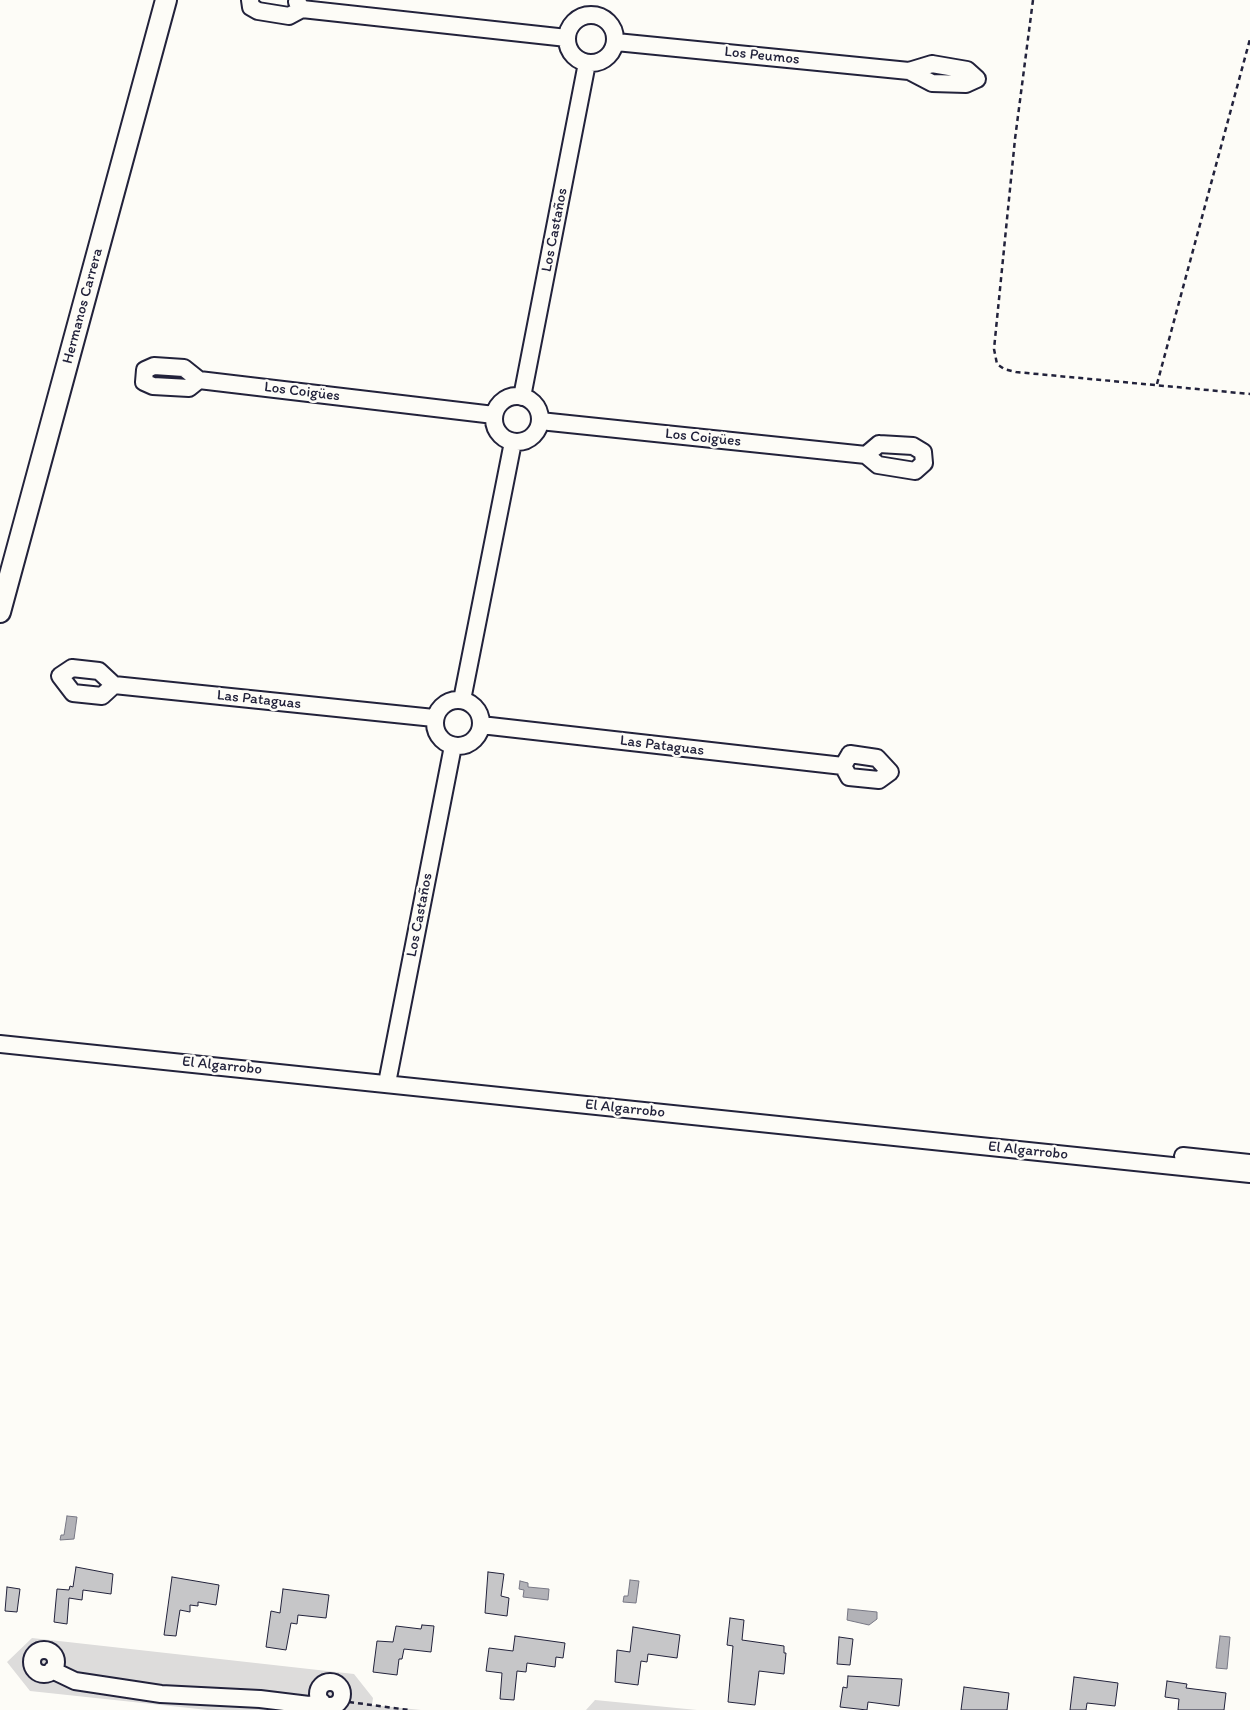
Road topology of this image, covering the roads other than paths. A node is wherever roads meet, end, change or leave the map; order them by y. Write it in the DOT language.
graph roads {
  1 [pos="166,0"];
  2 [pos="250,0"];
  3 [pos="299,5"];
  4 [pos="567,38"];
  5 [pos="616,42"];
  6 [pos="587,63"];
  7 [pos="909,70"];
  8 [pos="199,380"];
  9 [pos="522,396"];
  10 [pos="494,415"];
  11 [pos="540,421"];
  12 [pos="513,442"];
  13 [pos="866,455"];
  14 [pos="0,612"];
  15 [pos="114,685"];
  16 [pos="462,700"];
  17 [pos="434,718"];
  18 [pos="481,725"];
  19 [pos="453,746"];
  20 [pos="842,766"];
  21 [pos="0,1034"];
  22 [pos="0,1044"];
  23 [pos="388,1079"];
  24 [pos="1250,1163"];
  25 [pos="1250,1174"];
  26 [pos="52,1670"];
  27 [pos="341,1698"];
  28 [pos="234,1704"];
  1 -- 14 [label="street, Hermanos Carrera"];
  2 -- 3 [label="street"];
  3 -- 4 [label="street"];
  4 -- 5 [label="street"];
  4 -- 6 [label="street"];
  5 -- 6 [label="street"];
  5 -- 7 [label="street, Los Peumos"];
  6 -- 9 [label="street, Los Castaños"];
  8 -- 10 [label="street, Los Coigües"];
  9 -- 10 [label="street"];
  9 -- 11 [label="street"];
  10 -- 12 [label="street"];
  11 -- 12 [label="street"];
  11 -- 13 [label="street, Los Coigües"];
  12 -- 16 [label="street"];
  15 -- 17 [label="street, Las Pataguas"];
  16 -- 17 [label="street"];
  16 -- 18 [label="street"];
  17 -- 19 [label="street"];
  18 -- 19 [label="street"];
  18 -- 20 [label="street, Las Pataguas"];
  19 -- 23 [label="street, Los Castaños"];
  21 -- 23 [label="street, El Algarrobo"];
  22 -- 23 [label="street, El Algarrobo"];
  23 -- 24 [label="street, El Algarrobo"];
  23 -- 25 [label="street, El Algarrobo"];
  26 -- 28 [label="street"];
  27 -- 28 [label="street"];
}
